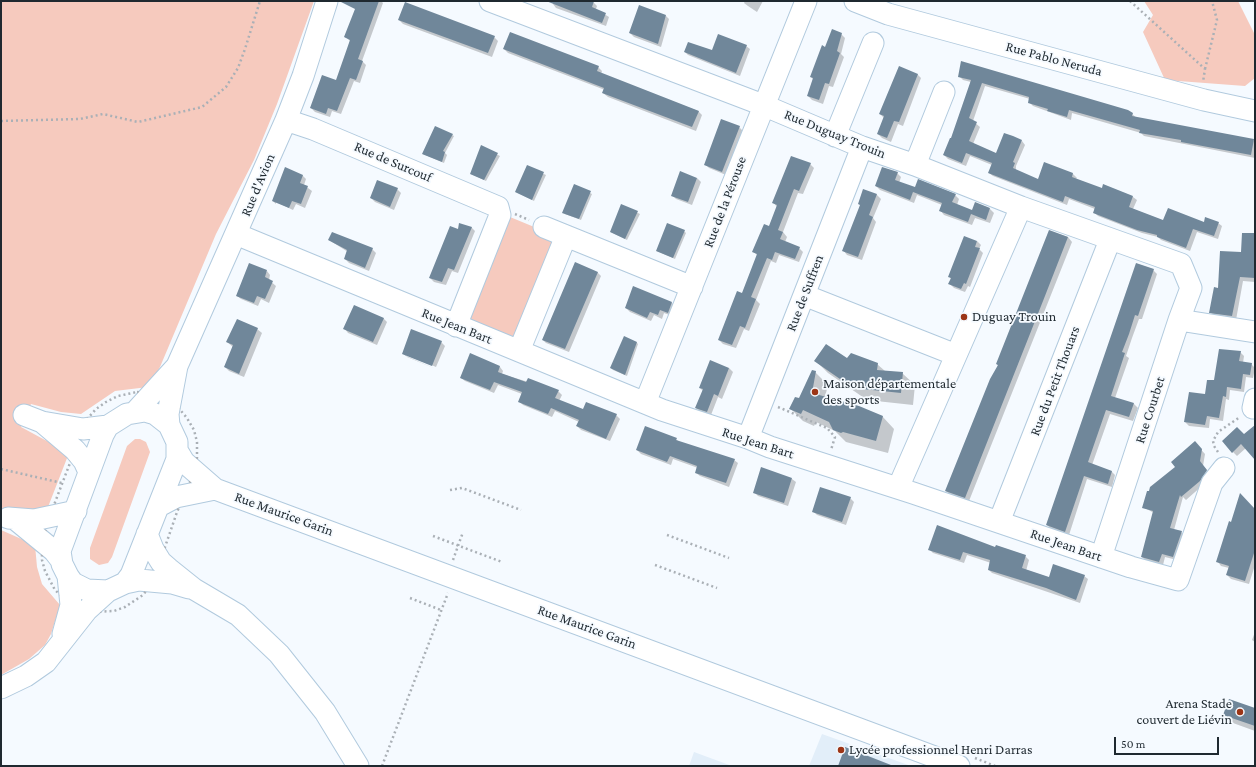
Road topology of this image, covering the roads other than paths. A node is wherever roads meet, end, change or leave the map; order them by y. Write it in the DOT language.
graph roads {
  1 [pos="327,1"];
  2 [pos="490,1"];
  3 [pos="806,1"];
  4 [pos="855,1"];
  5 [pos="873,43"];
  6 [pos="944,92"];
  7 [pos="763,105"];
  8 [pos="1255,111"];
  9 [pos="286,120"];
  10 [pos="835,136"];
  11 [pos="862,147"];
  12 [pos="915,165"];
  13 [pos="1021,207"];
  14 [pos="544,227"];
  15 [pos="236,234"];
  16 [pos="566,236"];
  17 [pos="1110,240"];
  18 [pos="1181,264"];
  19 [pos="692,287"];
  20 [pos="804,295"];
  21 [pos="1179,320"];
  22 [pos="456,326"];
  23 [pos="1255,332"];
  24 [pos="519,351"];
  25 [pos="956,355"];
  26 [pos="178,366"];
  27 [pos="645,403"];
  28 [pos="135,412"];
  29 [pos="169,425"];
  30 [pos="108,426"];
  31 [pos="748,438"];
  32 [pos="178,452"];
  33 [pos="1224,468"];
  34 [pos="89,472"];
  35 [pos="898,488"];
  36 [pos="215,489"];
  37 [pos="159,506"];
  38 [pos="76,511"];
  39 [pos="999,522"];
  40 [pos="147,534"];
  41 [pos="1101,557"];
  42 [pos="64,568"];
  43 [pos="116,587"];
  44 [pos="194,589"];
  45 [pos="79,608"];
  46 [pos="1,688"];
  47 [pos="351,763"];
  48 [pos="959,766"];
  1 -- 9 [label="street, Rue d'Avion"];
  2 -- 7 [label="street, Rue Duguay Trouin"];
  3 -- 7 [label="street, Rue de la Pérouse"];
  4 -- 8 [label="street, Rue Pablo Neruda"];
  5 -- 10 [label="street"];
  6 -- 12 [label="street"];
  7 -- 10 [label="street, Rue Duguay Trouin"];
  7 -- 19 [label="street, Rue de la Pérouse"];
  9 -- 15 [label="street, Rue d'Avion"];
  9 -- 22 [label="street, Rue de Surcouf"];
  10 -- 11 [label="street, Rue Duguay Trouin"];
  11 -- 12 [label="street, Rue Duguay Trouin"];
  11 -- 20 [label="street, Rue de Suffren"];
  12 -- 13 [label="street, Rue Duguay Trouin"];
  13 -- 17 [label="street, Rue Duguay Trouin"];
  13 -- 25 [label="street"];
  14 -- 16 [label="street"];
  15 -- 22 [label="street, Rue Jean Bart"];
  15 -- 26 [label="street, Rue d'Avion"];
  16 -- 19 [label="street"];
  16 -- 24 [label="street"];
  17 -- 18 [label="street, Rue Duguay Trouin"];
  17 -- 39 [label="street, Rue du Petit Thouars"];
  18 -- 21 [label="street, Rue Courbet"];
  19 -- 27 [label="street, Rue de la Pérouse"];
  20 -- 25 [label="street"];
  20 -- 31 [label="street, Rue de Suffren"];
  21 -- 23 [label="street"];
  21 -- 41 [label="street, Rue Courbet"];
  22 -- 24 [label="street, Rue Jean Bart"];
  24 -- 27 [label="street, Rue Jean Bart"];
  25 -- 35 [label="street"];
  26 -- 28 [label="street, Rue d'Avion"];
  26 -- 29 [label="street, Rue d'Avion"];
  27 -- 31 [label="street, Rue Jean Bart"];
  28 -- 29 [label="street"];
  28 -- 30 [label="street"];
  29 -- 32 [label="street"];
  30 -- 34 [label="street"];
  30 -- 34 [label="street"];
  31 -- 35 [label="street, Rue Jean Bart"];
  32 -- 36 [label="street, Rue Maurice Garin"];
  32 -- 37 [label="street"];
  33 -- 41 [label="street, Rue Jean Bart"];
  34 -- 38 [label="street"];
  35 -- 39 [label="street, Rue Jean Bart"];
  36 -- 37 [label="street"];
  36 -- 48 [label="street, Rue Maurice Garin"];
  37 -- 40 [label="street"];
  38 -- 42 [label="street"];
  38 -- 42 [label="street"];
  39 -- 41 [label="street, Rue Jean Bart"];
  40 -- 43 [label="street"];
  40 -- 44 [label="street"];
  42 -- 43 [label="street"];
  42 -- 45 [label="street"];
  43 -- 44 [label="street"];
  43 -- 45 [label="street"];
  44 -- 47 [label="street"];
  45 -- 46 [label="street"];
}
